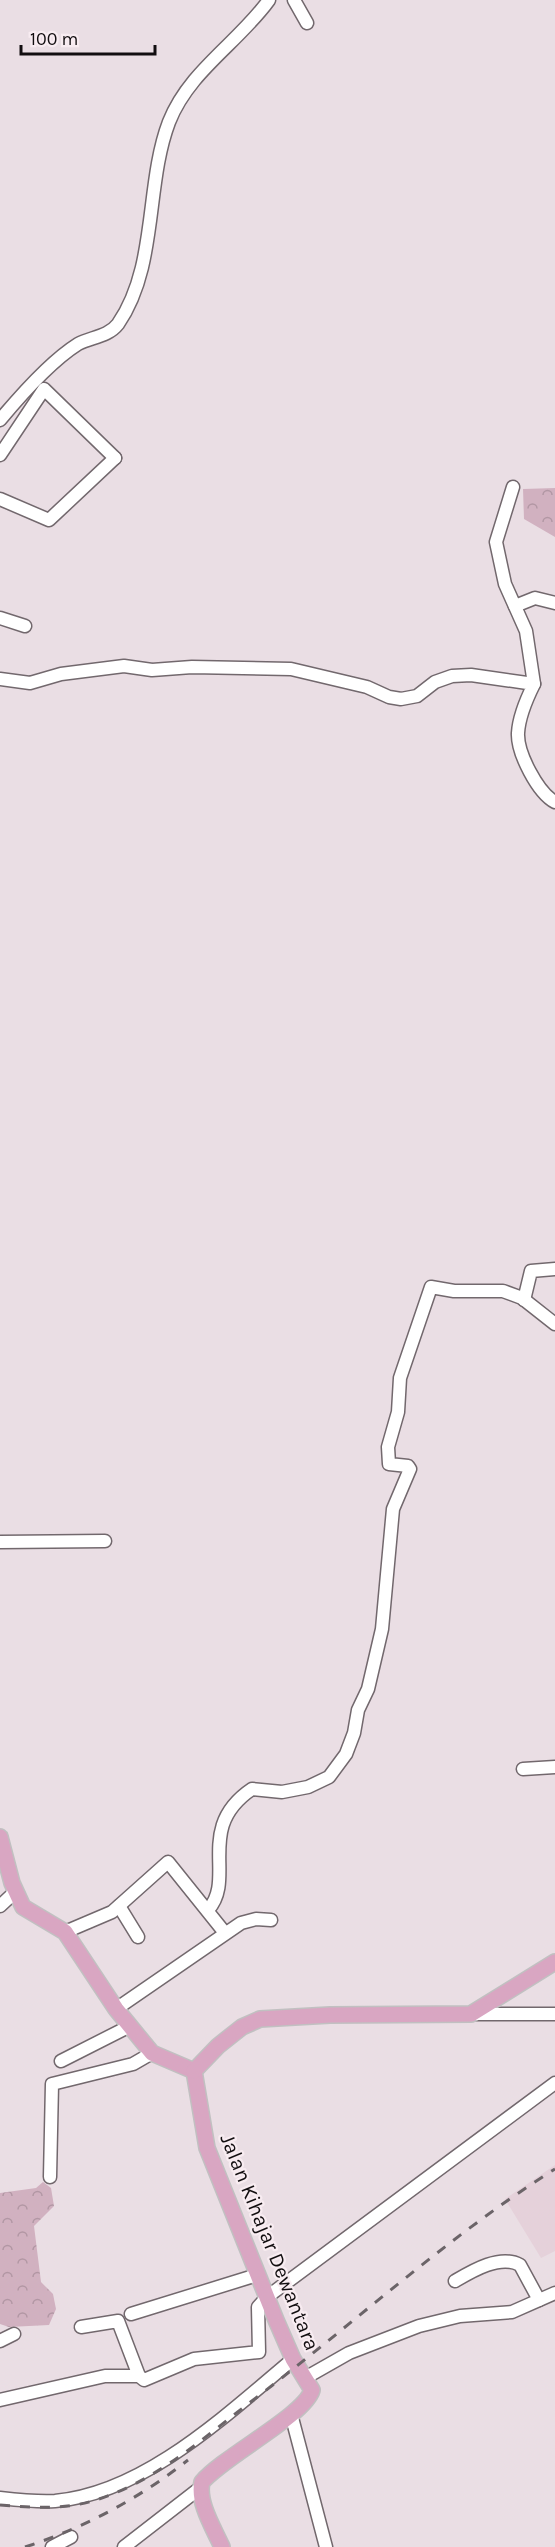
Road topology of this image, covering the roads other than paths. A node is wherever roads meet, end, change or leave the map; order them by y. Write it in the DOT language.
graph roads {
  1 [pos="269,0"];
  2 [pos="294,0"];
  3 [pos="307,23"];
  4 [pos="40,386"];
  5 [pos="0,420"];
  6 [pos="0,455"];
  7 [pos="513,487"];
  8 [pos="0,499"];
  9 [pos="555,603"];
  10 [pos="515,606"];
  11 [pos="0,618"];
  12 [pos="25,626"];
  13 [pos="0,679"];
  14 [pos="534,684"];
  15 [pos="555,802"];
  16 [pos="555,1269"];
  17 [pos="524,1300"];
  18 [pos="555,1323"];
  19 [pos="105,1541"];
  20 [pos="0,1542"];
  21 [pos="555,1767"];
  22 [pos="523,1769"];
  23 [pos="0,1837"];
  24 [pos="15,1892"];
  25 [pos="0,1906"];
  26 [pos="119,1906"];
  27 [pos="208,1910"];
  28 [pos="271,1920"];
  29 [pos="65,1932"];
  30 [pos="225,1933"];
  31 [pos="138,1937"];
  32 [pos="555,1962"];
  33 [pos="116,2008"];
  34 [pos="471,2014"];
  35 [pos="555,2014"];
  36 [pos="130,2026"];
  37 [pos="152,2053"];
  38 [pos="61,2061"];
  39 [pos="194,2071"];
  40 [pos="555,2083"];
  41 [pos="50,2177"];
  42 [pos="257,2275"];
  43 [pos="455,2281"];
  44 [pos="555,2293"];
  45 [pos="267,2297"];
  46 [pos="539,2300"];
  47 [pos="131,2314"];
  48 [pos="81,2326"];
  49 [pos="14,2334"];
  50 [pos="0,2341"];
  51 [pos="293,2360"];
  52 [pos="139,2376"];
  53 [pos="305,2378"];
  54 [pos="0,2400"];
  55 [pos="291,2414"];
  56 [pos="200,2488"];
  57 [pos="0,2498"];
  58 [pos="71,2537"];
  59 [pos="51,2547"];
  60 [pos="124,2547"];
  61 [pos="222,2547"];
  62 [pos="326,2547"];
  1 -- 4 [label="street"];
  2 -- 3 [label="street"];
  4 -- 5 [label="street"];
  4 -- 6 [label="street"];
  4 -- 8 [label="street"];
  7 -- 10 [label="street"];
  9 -- 10 [label="street"];
  10 -- 14 [label="street"];
  11 -- 12 [label="street"];
  13 -- 14 [label="street"];
  14 -- 15 [label="street"];
  16 -- 17 [label="street"];
  17 -- 18 [label="street"];
  17 -- 27 [label="street"];
  19 -- 20 [label="street"];
  21 -- 22 [label="street"];
  23 -- 24 [label="main road"];
  24 -- 25 [label="street"];
  24 -- 29 [label="main road"];
  26 -- 27 [label="street"];
  26 -- 29 [label="street"];
  26 -- 31 [label="street"];
  27 -- 30 [label="street"];
  28 -- 30 [label="street"];
  29 -- 33 [label="main road"];
  30 -- 33 [label="street"];
  32 -- 34 [label="main road"];
  33 -- 36 [label="main road"];
  34 -- 35 [label="street"];
  34 -- 39 [label="main road"];
  36 -- 37 [label="main road"];
  36 -- 38 [label="street"];
  37 -- 39 [label="main road"];
  37 -- 41 [label="street"];
  39 -- 42 [label="main road, Jalan Kihajar Dewantara"];
  40 -- 45 [label="street"];
  42 -- 45 [label="main road, Jalan Kihajar Dewantara"];
  42 -- 47 [label="street"];
  43 -- 46 [label="street"];
  44 -- 46 [label="street"];
  45 -- 51 [label="main road, Jalan Kihajar Dewantara"];
  45 -- 52 [label="street"];
  46 -- 53 [label="street"];
  48 -- 52 [label="street"];
  49 -- 50 [label="street"];
  51 -- 53 [label="main road, Jalan Kihajar Dewantara"];
  51 -- 57 [label="street"];
  52 -- 54 [label="street"];
  53 -- 55 [label="main road, Jalan Kihajar Dewantara"];
  55 -- 56 [label="main road, Jalan Kihajar Dewantara"];
  55 -- 62 [label="street"];
  56 -- 60 [label="street"];
  56 -- 61 [label="main road"];
  58 -- 59 [label="street"];
}
